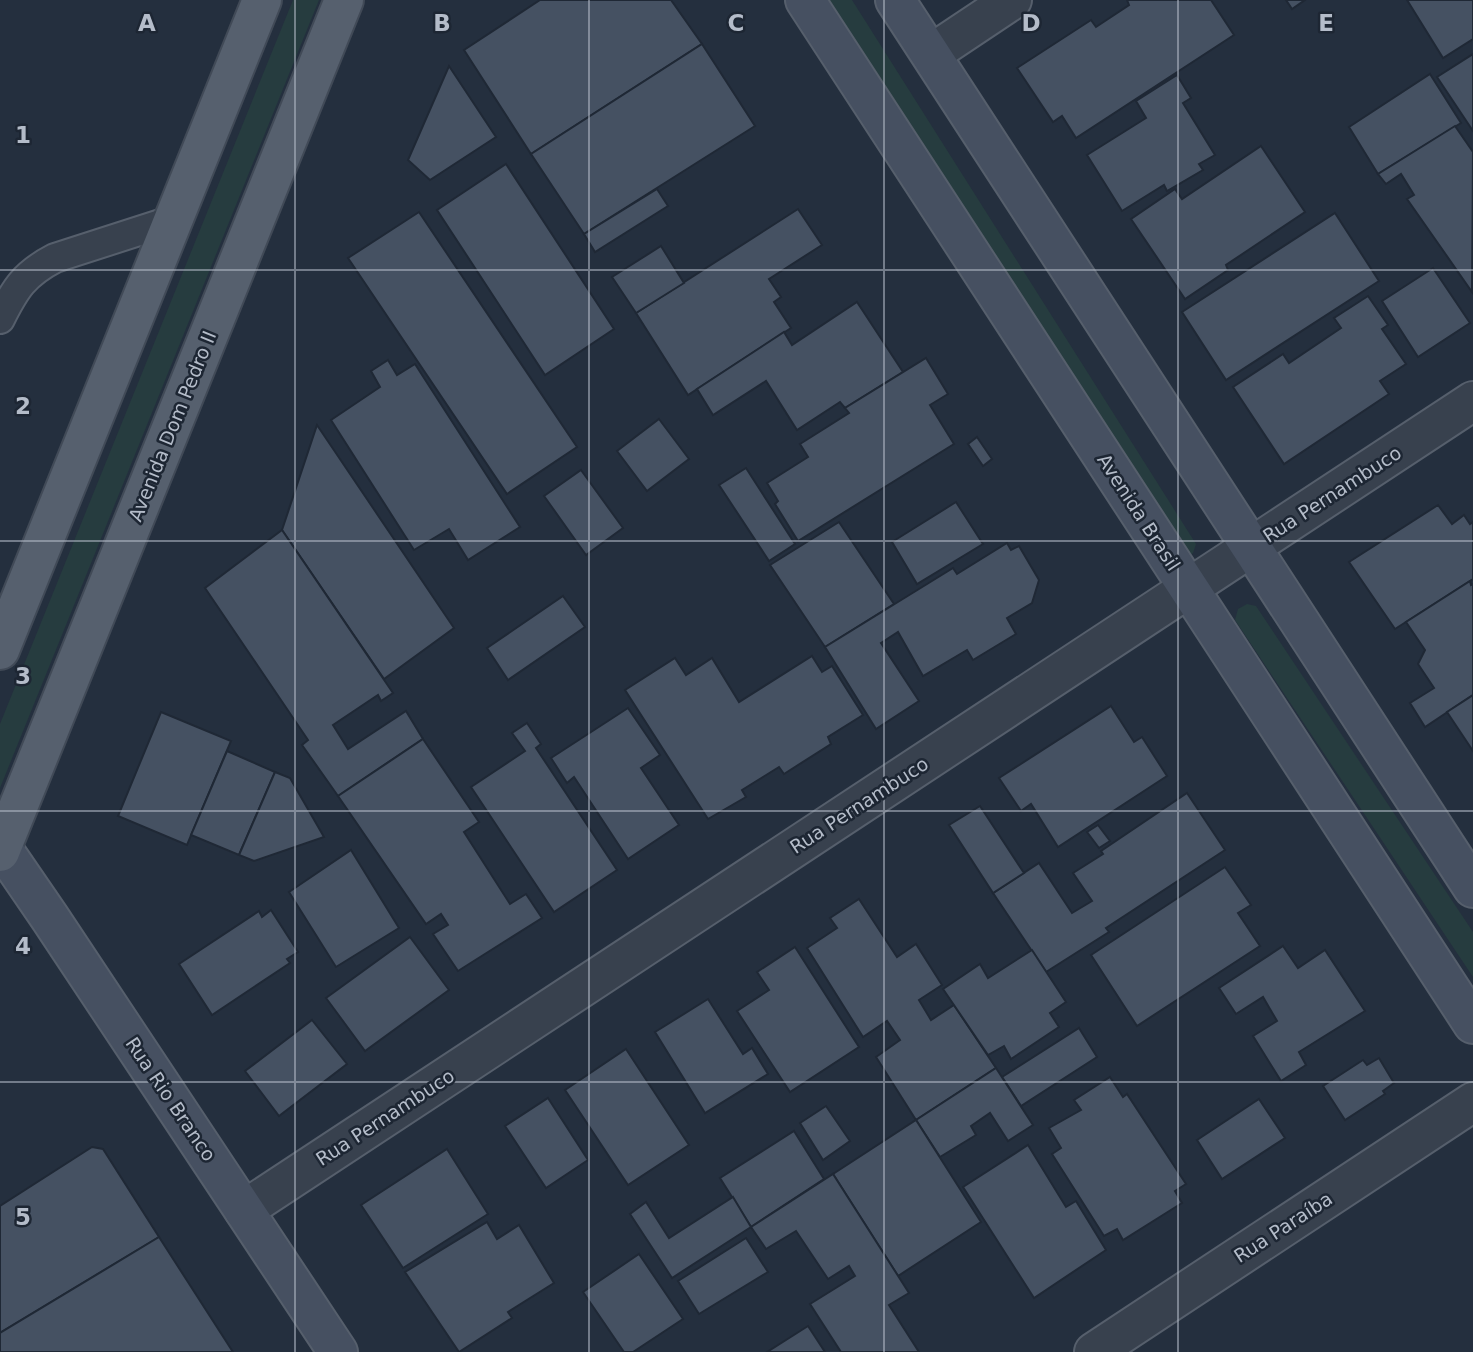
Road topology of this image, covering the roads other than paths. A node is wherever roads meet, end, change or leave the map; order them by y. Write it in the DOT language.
graph roads {
  1 [pos="262,0"];
  2 [pos="344,0"];
  3 [pos="806,0"];
  4 [pos="895,0"];
  5 [pos="1012,0"];
  6 [pos="931,54"];
  7 [pos="173,220"];
  8 [pos="0,319"];
  9 [pos="1473,401"];
  10 [pos="1251,547"];
  11 [pos="1188,588"];
  12 [pos="0,650"];
  13 [pos="1,850"];
  14 [pos="1473,888"];
  15 [pos="1473,1024"];
  16 [pos="1473,1102"];
  17 [pos="244,1210"];
  18 [pos="338,1352"];
  19 [pos="1094,1352"];
  1 -- 7 [label="main road"];
  2 -- 13 [label="main road, Avenida Dom Pedro II"];
  3 -- 11 [label="main road, Avenida Brasil"];
  4 -- 6 [label="main road"];
  5 -- 6 [label="street"];
  6 -- 10 [label="main road"];
  7 -- 8 [label="lane"];
  7 -- 12 [label="main road"];
  9 -- 10 [label="street, Rua Pernambuco"];
  10 -- 11 [label="street, Rua Pernambuco"];
  10 -- 14 [label="main road"];
  11 -- 15 [label="main road, Avenida Brasil"];
  11 -- 17 [label="street, Rua Pernambuco"];
  13 -- 17 [label="main road, Rua Rio Branco"];
  16 -- 19 [label="street, Rua Paraíba"];
  17 -- 18 [label="main road, Rua Rio Branco"];
}
